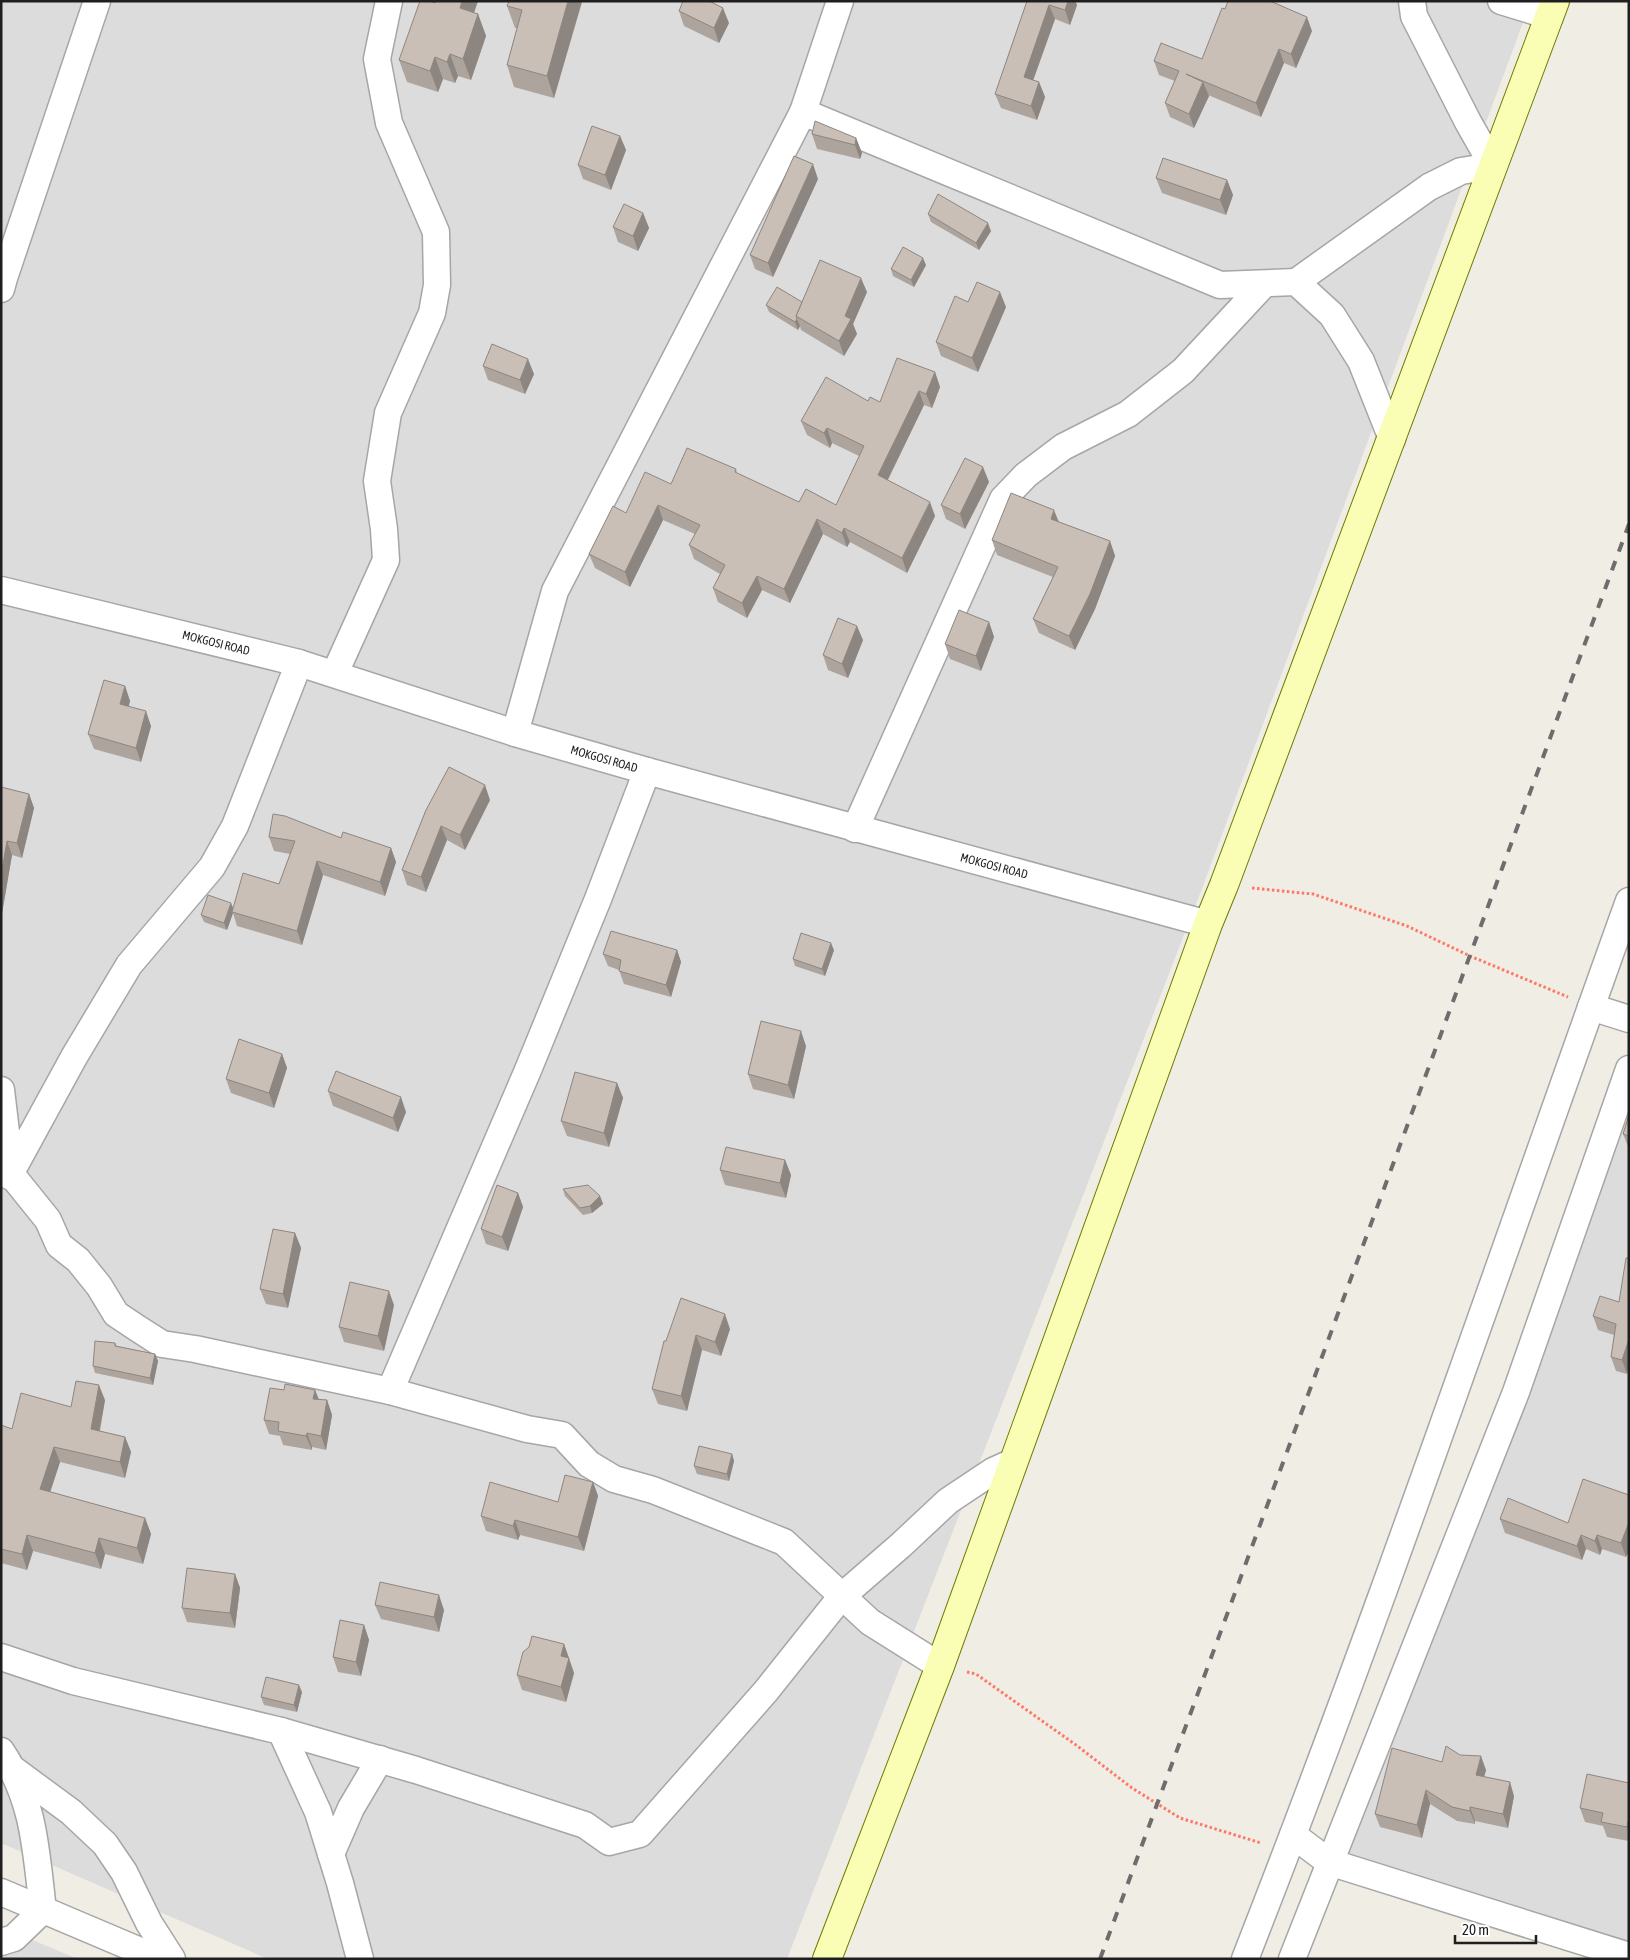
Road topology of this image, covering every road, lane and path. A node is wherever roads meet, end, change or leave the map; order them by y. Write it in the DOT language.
graph roads {
  1 [pos="97,1"];
  2 [pos="389,1"];
  3 [pos="840,1"];
  4 [pos="1412,1"];
  5 [pos="1501,1"];
  6 [pos="1552,8"];
  7 [pos="803,112"];
  8 [pos="1493,166"];
  9 [pos="1296,282"];
  10 [pos="1264,284"];
  11 [pos="1,289"];
  12 [pos="1392,439"];
  13 [pos="1,590"];
  14 [pos="299,663"];
  15 [pos="335,673"];
  16 [pos="515,733"];
  17 [pos="647,771"];
  18 [pos="855,829"];
  19 [pos="1224,885"];
  20 [pos="1629,901"];
  21 [pos="1208,924"];
  22 [pos="1591,1007"];
  23 [pos="1629,1019"];
  24 [pos="1629,1069"];
  25 [pos="1,1090"];
  26 [pos="6,1180"];
  27 [pos="390,1391"];
  28 [pos="1013,1462"];
  29 [pos="841,1597"];
  30 [pos="1,1657"];
  31 [pos="940,1666"];
  32 [pos="281,1731"];
  33 [pos="380,1759"];
  34 [pos="8,1761"];
  35 [pos="1290,1843"];
  36 [pos="331,1854"];
  37 [pos="1329,1862"];
  38 [pos="1,1892"];
  39 [pos="43,1910"];
  40 [pos="1,1942"];
  41 [pos="1629,1956"];
  42 [pos="159,1959"];
  43 [pos="172,1959"];
  44 [pos="360,1959"];
  45 [pos="827,1959"];
  46 [pos="1245,1959"];
  47 [pos="1292,1959"];
  1 -- 11 [label="street"];
  2 -- 15 [label="street"];
  3 -- 7 [label="street"];
  4 -- 8 [label="street"];
  5 -- 6 [label="street"];
  6 -- 8 [label="street"];
  7 -- 10 [label="street"];
  7 -- 16 [label="street"];
  8 -- 9 [label="street"];
  8 -- 12 [label="street"];
  9 -- 10 [label="street"];
  9 -- 12 [label="street"];
  10 -- 18 [label="street"];
  12 -- 19 [label="street"];
  13 -- 14 [label="street, MOKGOSI ROAD"];
  14 -- 15 [label="street, MOKGOSI ROAD"];
  14 -- 26 [label="street"];
  15 -- 16 [label="street, MOKGOSI ROAD"];
  16 -- 17 [label="street, MOKGOSI ROAD"];
  17 -- 18 [label="street, MOKGOSI ROAD"];
  17 -- 27 [label="street"];
  18 -- 21 [label="street, MOKGOSI ROAD"];
  19 -- 21 [label="street"];
  19 -- 22 [label="path"];
  20 -- 22 [label="street"];
  21 -- 28 [label="street"];
  22 -- 23 [label="street"];
  22 -- 35 [label="street"];
  24 -- 37 [label="street"];
  25 -- 26 [label="street"];
  26 -- 27 [label="street"];
  27 -- 29 [label="street"];
  28 -- 29 [label="street"];
  28 -- 31 [label="street"];
  29 -- 31 [label="street"];
  29 -- 33 [label="street"];
  30 -- 32 [label="street"];
  31 -- 35 [label="path"];
  31 -- 45 [label="street"];
  32 -- 33 [label="street"];
  32 -- 36 [label="street"];
  33 -- 36 [label="street"];
  34 -- 39 [label="street"];
  34 -- 43 [label="street"];
  35 -- 37 [label="street"];
  35 -- 46 [label="street"];
  36 -- 44 [label="street"];
  37 -- 41 [label="street"];
  37 -- 47 [label="street"];
  38 -- 39 [label="street"];
  39 -- 40 [label="street"];
  39 -- 42 [label="street"];
}
